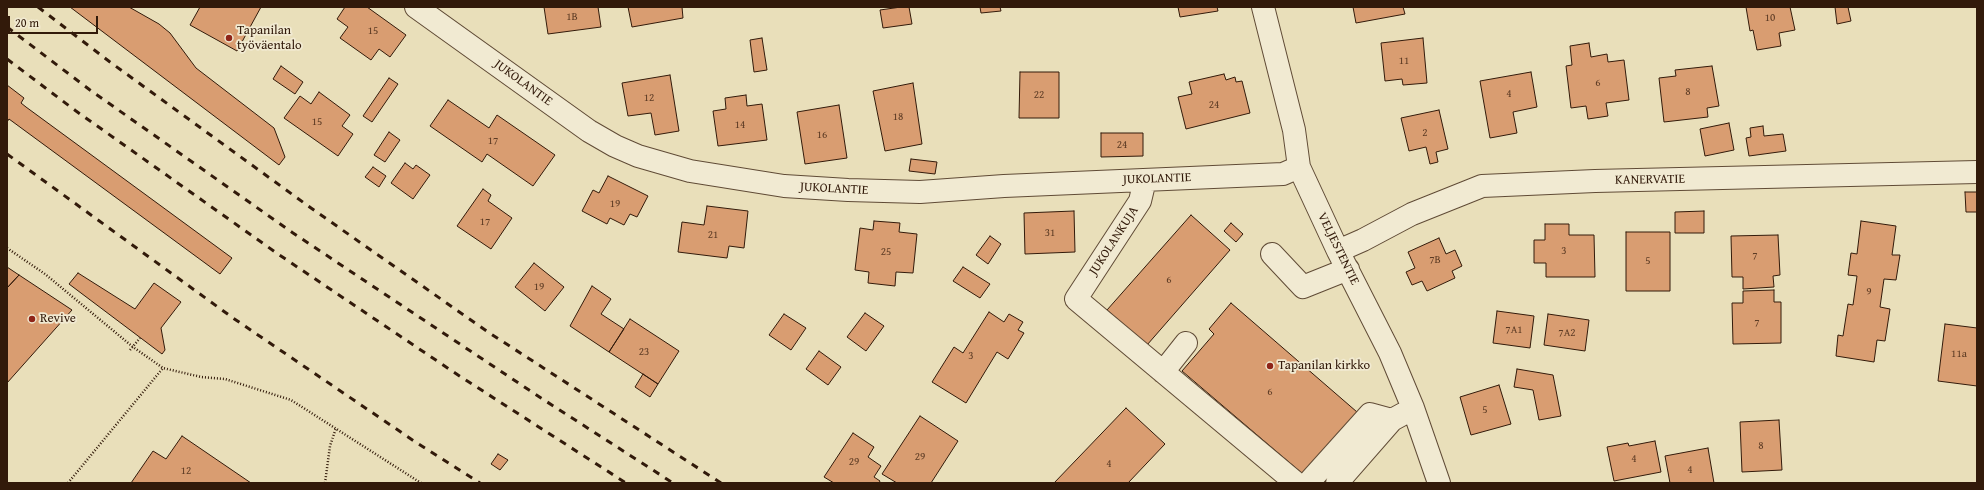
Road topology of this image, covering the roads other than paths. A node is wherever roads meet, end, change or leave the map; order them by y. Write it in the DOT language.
graph roads {
  1 [pos="416,7"];
  2 [pos="1264,7"];
  3 [pos="1299,167"];
  4 [pos="1977,172"];
  5 [pos="1145,180"];
  6 [pos="1272,254"];
  7 [pos="1343,260"];
  8 [pos="1186,344"];
  9 [pos="1163,372"];
  10 [pos="1413,408"];
  11 [pos="1392,420"];
  12 [pos="1296,483"];
  13 [pos="1308,483"];
  14 [pos="1337,483"];
  15 [pos="1439,483"];
  1 -- 5 [label="street, JUKOLANTIE"];
  2 -- 3 [label="street, VELJESTENTIE"];
  3 -- 5 [label="street, JUKOLANTIE"];
  3 -- 7 [label="street, VELJESTENTIE"];
  4 -- 7 [label="street, KANERVATIE"];
  5 -- 9 [label="street, JUKOLANKUJA"];
  6 -- 7 [label="street, KANERVATIE"];
  7 -- 10 [label="street, VELJESTENTIE"];
  8 -- 9 [label="street"];
  9 -- 12 [label="street"];
  10 -- 11 [label="street"];
  10 -- 15 [label="street, VELJESTENTIE"];
  11 -- 13 [label="street"];
  11 -- 14 [label="street"];
}
